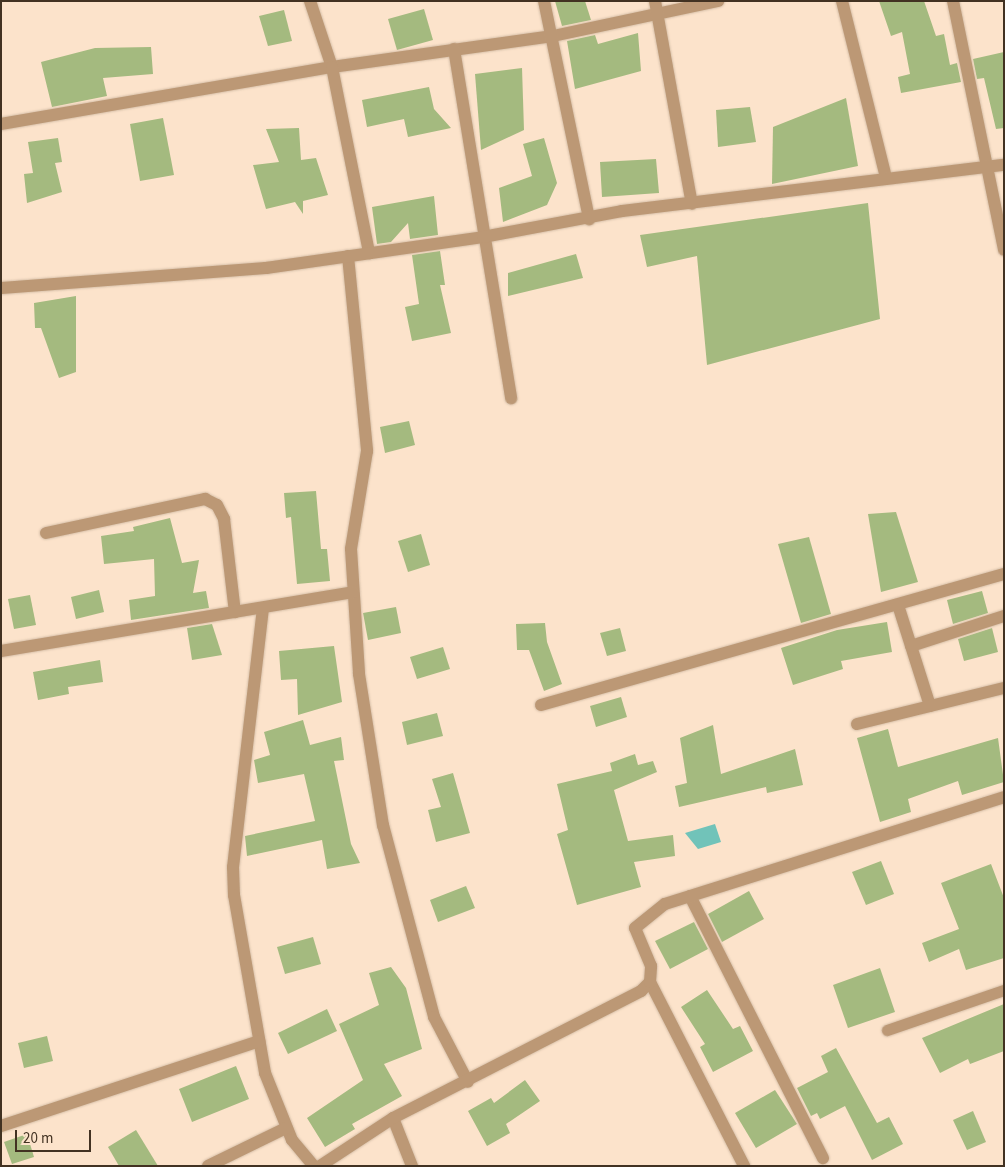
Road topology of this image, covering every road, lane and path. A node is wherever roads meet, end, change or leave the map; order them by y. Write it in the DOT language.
graph roads {
  1 [pos="310,1"];
  2 [pos="544,1"];
  3 [pos="718,1"];
  4 [pos="842,1"];
  5 [pos="954,1"];
  6 [pos="656,8"];
  7 [pos="553,36"];
  8 [pos="454,49"];
  9 [pos="332,67"];
  10 [pos="1,124"];
  11 [pos="1004,165"];
  12 [pos="985,167"];
  13 [pos="886,178"];
  14 [pos="692,204"];
  15 [pos="589,219"];
  16 [pos="483,237"];
  17 [pos="1004,250"];
  18 [pos="369,252"];
  19 [pos="348,256"];
  20 [pos="1,288"];
  21 [pos="511,398"];
  22 [pos="46,533"];
  23 [pos="1004,574"];
  24 [pos="353,592"];
  25 [pos="898,605"];
  26 [pos="263,608"];
  27 [pos="235,612"];
  28 [pos="1004,616"];
  29 [pos="911,646"];
  30 [pos="1,651"];
  31 [pos="1004,688"];
  32 [pos="541,705"];
  33 [pos="930,706"];
  34 [pos="857,724"];
  35 [pos="1004,797"];
  36 [pos="690,896"];
  37 [pos="650,982"];
  38 [pos="1004,990"];
  39 [pos="887,1030"];
  40 [pos="258,1041"];
  41 [pos="468,1082"];
  42 [pos="393,1118"];
  43 [pos="1,1126"];
  44 [pos="286,1128"];
  45 [pos="823,1158"];
  46 [pos="208,1166"];
  47 [pos="314,1166"];
  48 [pos="320,1166"];
  49 [pos="412,1166"];
  50 [pos="744,1166"];
  1 -- 9 [label="street"];
  2 -- 7 [label="street"];
  3 -- 6 [label="street"];
  4 -- 13 [label="street"];
  5 -- 12 [label="street"];
  6 -- 7 [label="street"];
  6 -- 14 [label="street"];
  7 -- 8 [label="street"];
  7 -- 15 [label="street"];
  8 -- 9 [label="street"];
  8 -- 16 [label="street"];
  9 -- 10 [label="street"];
  9 -- 18 [label="street"];
  11 -- 12 [label="street"];
  12 -- 13 [label="street"];
  12 -- 17 [label="street"];
  13 -- 14 [label="street"];
  14 -- 15 [label="street"];
  15 -- 16 [label="street"];
  16 -- 18 [label="street"];
  16 -- 21 [label="street"];
  18 -- 19 [label="street"];
  19 -- 20 [label="street"];
  19 -- 24 [label="street"];
  22 -- 27 [label="street"];
  23 -- 25 [label="street"];
  24 -- 26 [label="street"];
  24 -- 41 [label="street"];
  25 -- 29 [label="street"];
  25 -- 32 [label="street"];
  26 -- 27 [label="street"];
  26 -- 40 [label="street"];
  27 -- 30 [label="street"];
  28 -- 29 [label="street"];
  29 -- 33 [label="street"];
  31 -- 33 [label="street"];
  33 -- 34 [label="street"];
  35 -- 36 [label="street"];
  36 -- 37 [label="street"];
  36 -- 45 [label="street"];
  37 -- 41 [label="street"];
  37 -- 50 [label="street"];
  38 -- 39 [label="lane"];
  40 -- 43 [label="street"];
  40 -- 44 [label="street"];
  41 -- 42 [label="street"];
  42 -- 48 [label="street"];
  42 -- 49 [label="street"];
  44 -- 46 [label="street"];
  44 -- 47 [label="street"];
}
